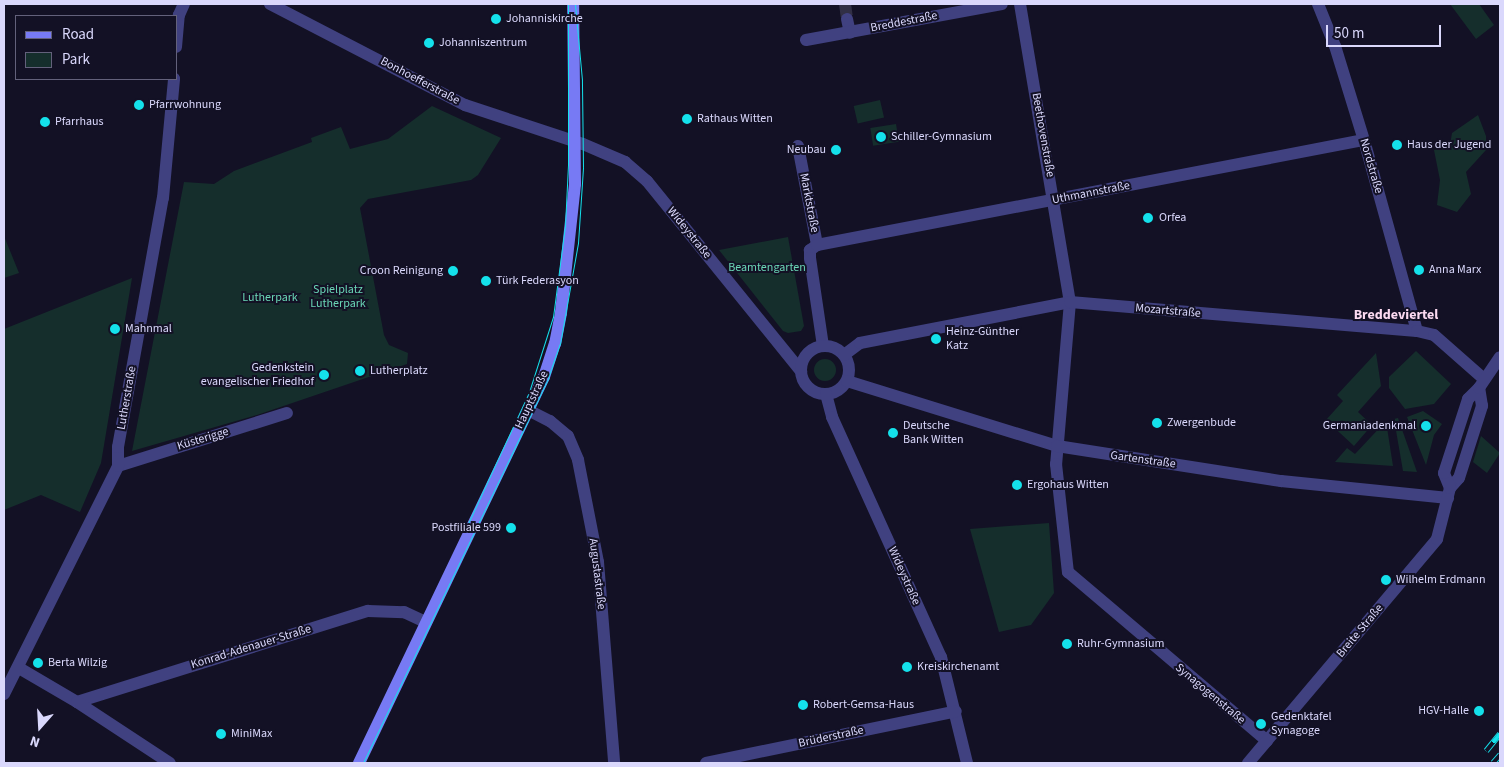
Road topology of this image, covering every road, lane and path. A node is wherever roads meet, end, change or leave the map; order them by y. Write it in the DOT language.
graph roads {
  1 [pos="184,4"];
  2 [pos="270,4"];
  3 [pos="573,4"];
  4 [pos="1002,4"];
  5 [pos="1020,4"];
  6 [pos="1318,4"];
  7 [pos="848,19"];
  8 [pos="178,26"];
  9 [pos="850,33"];
  10 [pos="806,40"];
  11 [pos="174,80"];
  12 [pos="1364,140"];
  13 [pos="576,141"];
  14 [pos="798,146"];
  15 [pos="1054,200"];
  16 [pos="817,245"];
  17 [pos="1070,302"];
  18 [pos="1418,331"];
  19 [pos="823,346"];
  20 [pos="844,355"];
  21 [pos="1500,357"];
  22 [pos="801,372"];
  23 [pos="847,381"];
  24 [pos="1481,383"];
  25 [pos="826,394"];
  26 [pos="528,410"];
  27 [pos="287,413"];
  28 [pos="1057,446"];
  29 [pos="118,466"];
  30 [pos="1449,493"];
  31 [pos="426,622"];
  32 [pos="19,668"];
  33 [pos="4,694"];
  34 [pos="77,702"];
  35 [pos="956,711"];
  36 [pos="1267,741"];
  37 [pos="170,763"];
  38 [pos="359,763"];
  39 [pos="614,763"];
  40 [pos="706,763"];
  41 [pos="967,763"];
  42 [pos="1248,763"];
  1 -- 8 [label="street"];
  2 -- 13 [label="street, Bonhoefferstraße"];
  3 -- 13 [label="main road, Hauptstraße"];
  4 -- 9 [label="street, Breddestraße"];
  5 -- 15 [label="street, Beethovenstraße"];
  6 -- 12 [label="street, Nordstraße"];
  7 -- 9 [label="street"];
  9 -- 10 [label="street, Breddestraße"];
  11 -- 29 [label="street, Lutherstraße"];
  12 -- 15 [label="street, Uthmannstraße"];
  12 -- 18 [label="street, Nordstraße"];
  13 -- 22 [label="street, Wideystraße"];
  13 -- 26 [label="main road, Hauptstraße"];
  14 -- 16 [label="street, Marktstraße"];
  15 -- 16 [label="street, Uthmannstraße"];
  15 -- 17 [label="street, Beethovenstraße"];
  16 -- 19 [label="street, Marktstraße"];
  17 -- 18 [label="street, Mozartstraße"];
  17 -- 20 [label="street, Mozartstraße"];
  17 -- 28 [label="street, Beethovenstraße"];
  18 -- 24 [label="street, Mozartstraße"];
  19 -- 20 [label="street"];
  19 -- 22 [label="street"];
  20 -- 23 [label="street"];
  21 -- 24 [label="street"];
  22 -- 25 [label="street"];
  23 -- 25 [label="street"];
  23 -- 28 [label="street, Gartenstraße"];
  24 -- 30 [label="street, Breite Straße"];
  25 -- 35 [label="street, Wideystraße"];
  26 -- 31 [label="main road, Hauptstraße"];
  26 -- 39 [label="street, Augustastraße"];
  27 -- 29 [label="street, Küsterigge"];
  28 -- 30 [label="street, Gartenstraße"];
  28 -- 36 [label="street, Synagogenstraße"];
  29 -- 32 [label="street, Lutherstraße"];
  30 -- 36 [label="street, Breite Straße"];
  31 -- 34 [label="street, Konrad-Adenauer-Straße"];
  31 -- 38 [label="main road, Hauptstraße"];
  32 -- 33 [label="street, Lutherstraße"];
  32 -- 34 [label="street"];
  34 -- 37 [label="street"];
  35 -- 40 [label="street, Brüderstraße"];
  35 -- 41 [label="street, Wideystraße"];
  36 -- 42 [label="street, Breite Straße"];
}
